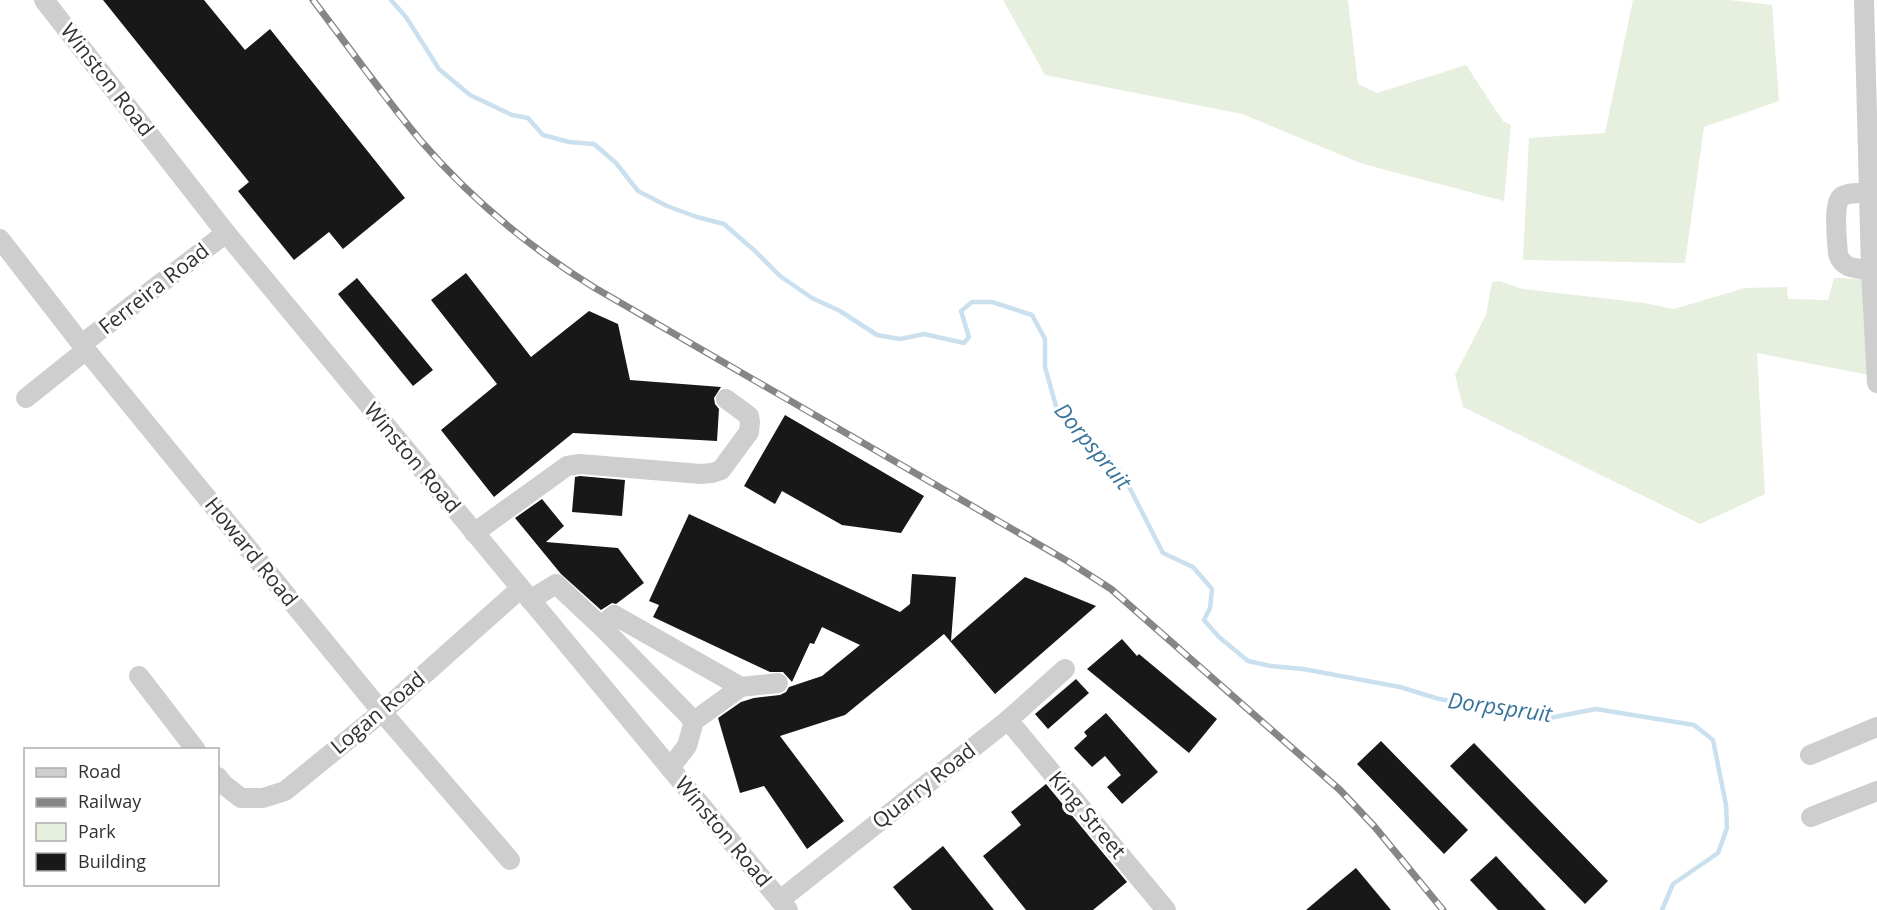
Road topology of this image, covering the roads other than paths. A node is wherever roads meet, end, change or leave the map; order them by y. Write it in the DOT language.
graph roads {
  1 [pos="44,0"];
  2 [pos="1864,0"];
  3 [pos="1872,186"];
  4 [pos="226,233"];
  5 [pos="0,239"];
  6 [pos="1872,270"];
  7 [pos="84,347"];
  8 [pos="1877,383"];
  9 [pos="26,398"];
  10 [pos="726,399"];
  11 [pos="474,533"];
  12 [pos="525,594"];
  13 [pos="605,630"];
  14 [pos="1065,669"];
  15 [pos="139,676"];
  16 [pos="778,683"];
  17 [pos="741,687"];
  18 [pos="382,712"];
  19 [pos="1008,720"];
  20 [pos="694,721"];
  21 [pos="1877,727"];
  22 [pos="194,748"];
  23 [pos="1810,755"];
  24 [pos="670,768"];
  25 [pos="220,781"];
  26 [pos="1877,791"];
  27 [pos="1811,817"];
  28 [pos="510,860"];
  29 [pos="784,905"];
  30 [pos="1166,910"];
  1 -- 4 [label="street, Winston Road"];
  2 -- 3 [label="street"];
  3 -- 6 [label="street"];
  3 -- 6 [label="street"];
  4 -- 7 [label="street, Ferreira Road"];
  4 -- 11 [label="street, Winston Road"];
  5 -- 7 [label="street, Howard Road"];
  6 -- 8 [label="street"];
  7 -- 9 [label="street, Ferreira Road"];
  7 -- 18 [label="street, Howard Road"];
  10 -- 11 [label="street"];
  11 -- 12 [label="street, Winston Road"];
  12 -- 13 [label="street, Logan Road"];
  12 -- 18 [label="street, Logan Road"];
  12 -- 24 [label="street, Winston Road"];
  13 -- 17 [label="street"];
  13 -- 20 [label="street"];
  14 -- 19 [label="street, Quarry Road"];
  15 -- 22 [label="street"];
  16 -- 17 [label="street"];
  17 -- 20 [label="street"];
  18 -- 25 [label="street, Logan Road"];
  18 -- 28 [label="street, Howard Road"];
  19 -- 29 [label="street, Quarry Road"];
  19 -- 30 [label="street, King Street"];
  20 -- 24 [label="street"];
  21 -- 23 [label="street"];
  24 -- 29 [label="street, Winston Road"];
  26 -- 27 [label="street"];
}
